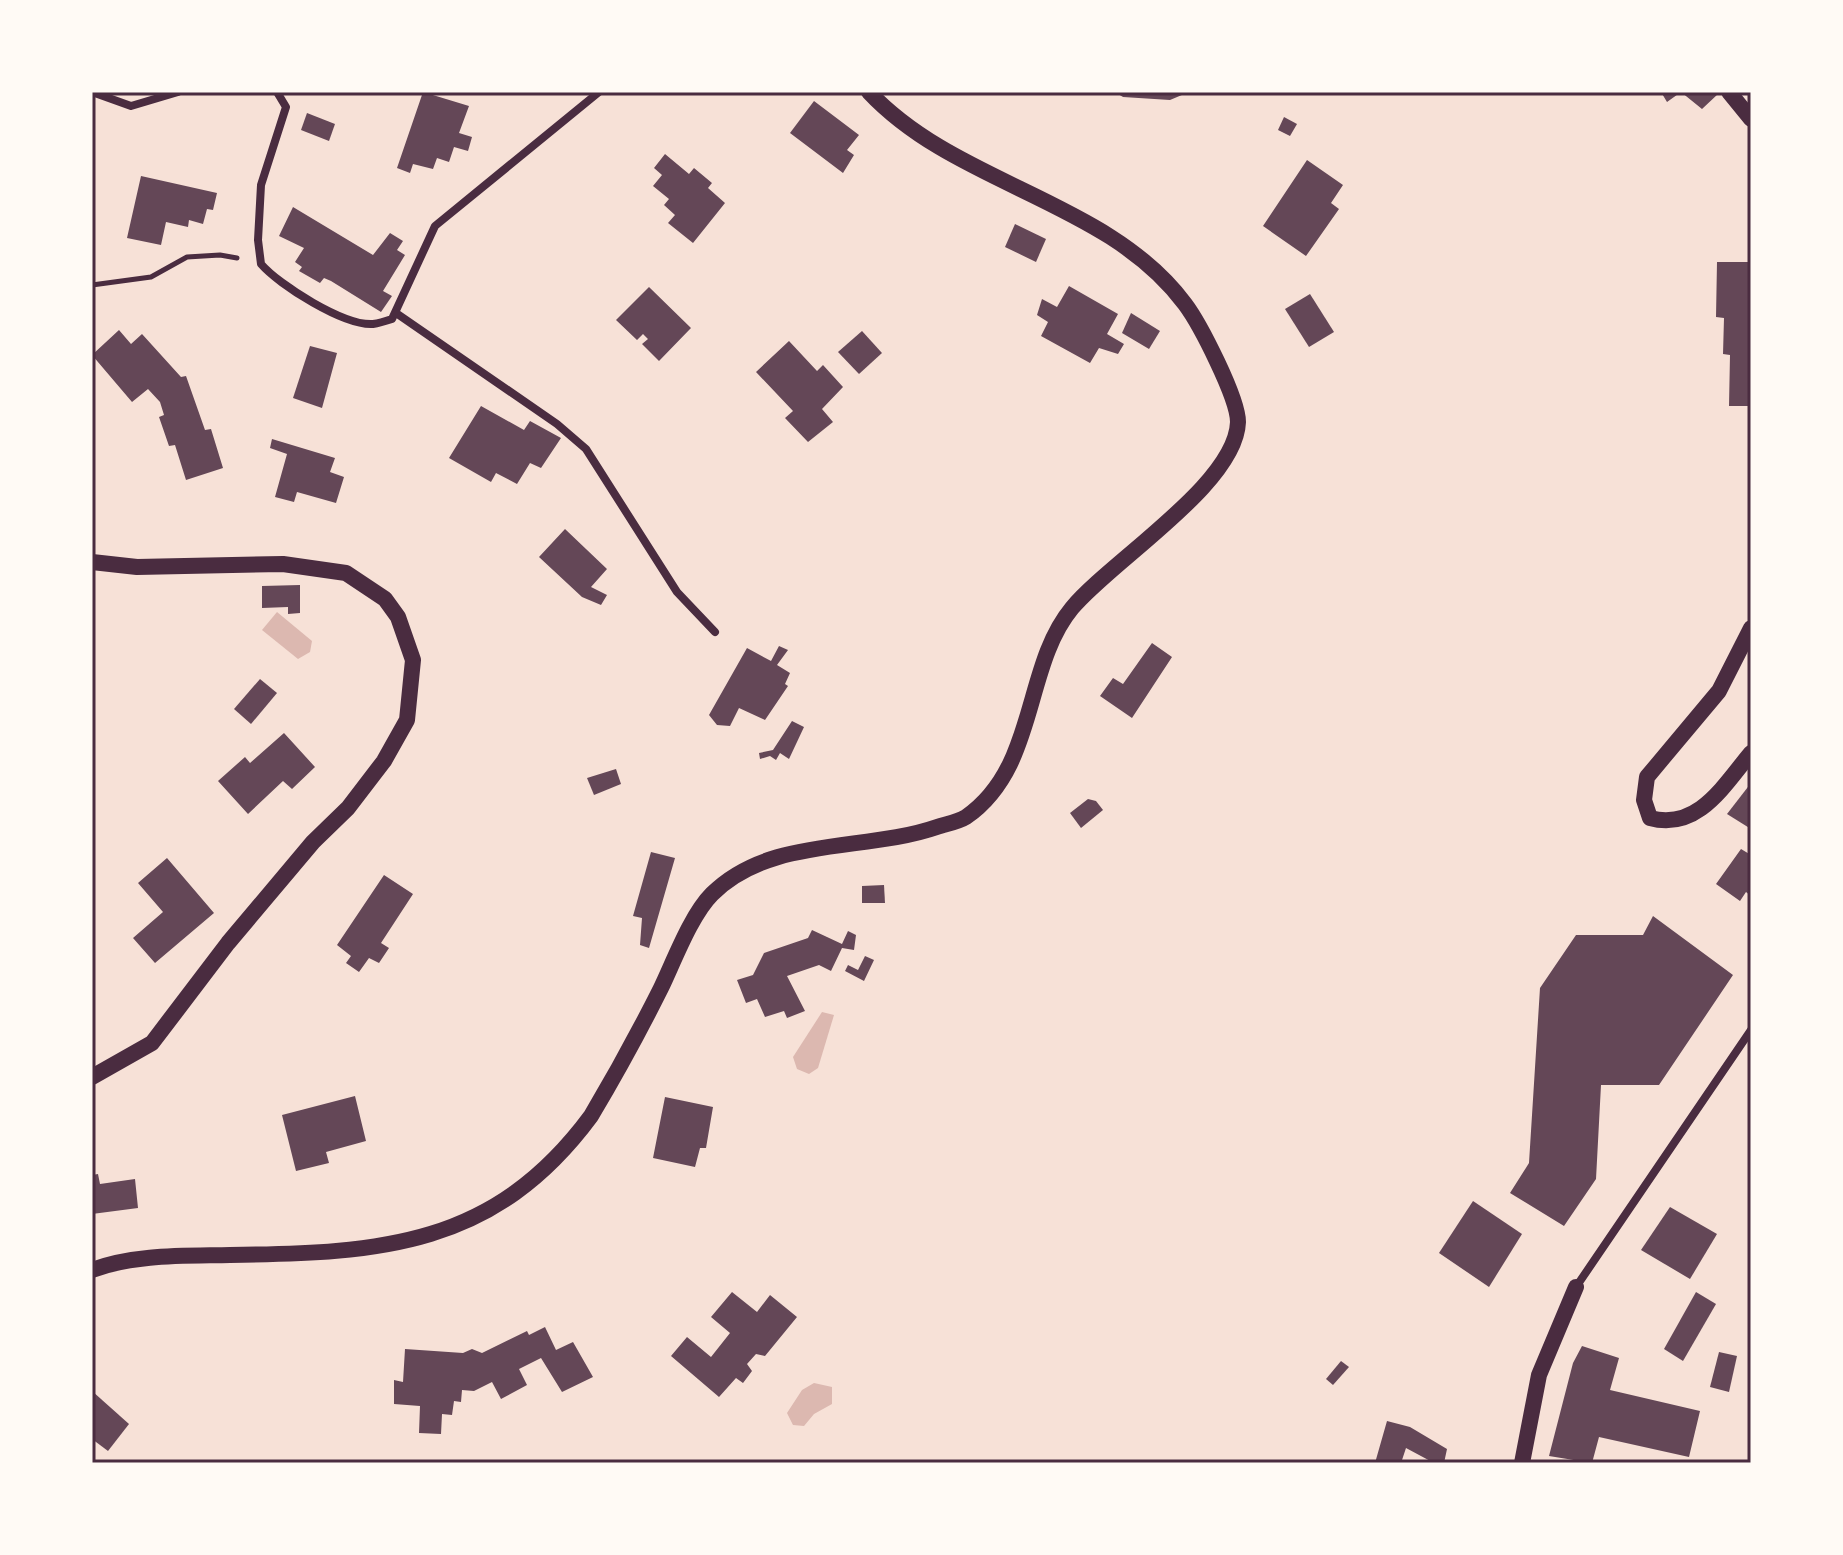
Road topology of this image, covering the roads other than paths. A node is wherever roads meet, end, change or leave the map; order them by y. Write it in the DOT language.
graph roads {
  1 [pos="92,92"];
  2 [pos="178,92"];
  3 [pos="277,92"];
  4 [pos="599,92"];
  5 [pos="869,92"];
  6 [pos="1729,92"];
  7 [pos="1751,119"];
  8 [pos="396,313"];
  9 [pos="92,562"];
  10 [pos="1751,628"];
  11 [pos="715,632"];
  12 [pos="1751,753"];
  13 [pos="1751,1030"];
  14 [pos="92,1077"];
  15 [pos="92,1270"];
  16 [pos="1576,1287"];
  17 [pos="1522,1463"];
  1 -- 2 [label="street"];
  3 -- 8 [label="street"];
  4 -- 8 [label="street"];
  5 -- 15 [label="main road"];
  6 -- 7 [label="main road"];
  8 -- 11 [label="street"];
  9 -- 14 [label="main road"];
  10 -- 12 [label="main road"];
  13 -- 16 [label="street"];
  16 -- 17 [label="main road"];
}
